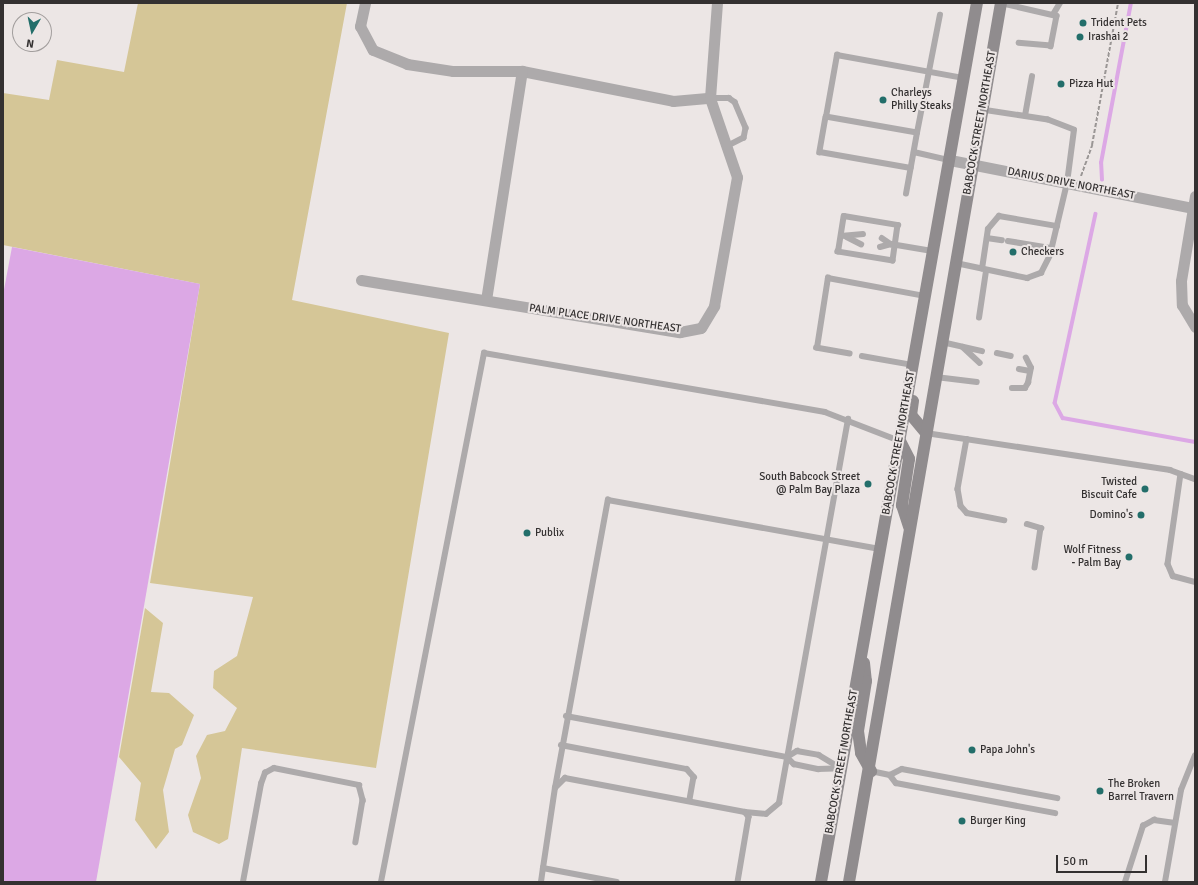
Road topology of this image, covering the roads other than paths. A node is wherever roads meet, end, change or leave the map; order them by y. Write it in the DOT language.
graph roads {
  1 [pos="365,3"];
  2 [pos="718,3"];
  3 [pos="977,3"];
  4 [pos="1001,3"];
  5 [pos="1060,3"];
  6 [pos="1054,13"];
  7 [pos="940,15"];
  8 [pos="1019,43"];
  9 [pos="522,71"];
  10 [pos="929,72"];
  11 [pos="1032,77"];
  12 [pos="964,78"];
  13 [pos="710,98"];
  14 [pos="983,110"];
  15 [pos="1025,116"];
  16 [pos="826,117"];
  17 [pos="917,133"];
  18 [pos="728,146"];
  19 [pos="914,152"];
  20 [pos="950,160"];
  21 [pos="973,164"];
  22 [pos="911,168"];
  23 [pos="1073,184"];
  24 [pos="906,194"];
  25 [pos="1195,196"];
  26 [pos="1193,208"];
  27 [pos="1057,226"];
  28 [pos="863,234"];
  29 [pos="844,236"];
  30 [pos="882,238"];
  31 [pos="987,238"];
  32 [pos="1002,240"];
  33 [pos="1008,241"];
  34 [pos="861,244"];
  35 [pos="893,244"];
  36 [pos="880,247"];
  37 [pos="1051,248"];
  38 [pos="934,251"];
  39 [pos="956,263"];
  40 [pos="984,270"];
  41 [pos="361,280"];
  42 [pos="926,296"];
  43 [pos="486,300"];
  44 [pos="979,318"];
  45 [pos="1195,327"];
  46 [pos="942,342"];
  47 [pos="962,346"];
  48 [pos="982,351"];
  49 [pos="997,353"];
  50 [pos="850,354"];
  51 [pos="862,356"];
  52 [pos="1011,356"];
  53 [pos="1026,358"];
  54 [pos="980,363"];
  55 [pos="913,368"];
  56 [pos="1019,369"];
  57 [pos="1030,371"];
  58 [pos="936,377"];
  59 [pos="977,382"];
  60 [pos="1012,388"];
  61 [pos="848,419"];
  62 [pos="926,433"];
  63 [pos="966,439"];
  64 [pos="900,441"];
  65 [pos="1181,474"];
  66 [pos="1195,479"];
  67 [pos="1004,520"];
  68 [pos="1026,524"];
  69 [pos="910,530"];
  70 [pos="828,540"];
  71 [pos="880,549"];
  72 [pos="1035,568"];
  73 [pos="1195,582"];
  74 [pos="863,648"];
  75 [pos="566,716"];
  76 [pos="561,745"];
  77 [pos="1195,756"];
  78 [pos="787,757"];
  79 [pos="841,768"];
  80 [pos="871,771"];
  81 [pos="890,774"];
  82 [pos="555,788"];
  83 [pos="1057,798"];
  84 [pos="690,800"];
  85 [pos="746,812"];
  86 [pos="1055,813"];
  87 [pos="1175,823"];
  88 [pos="356,842"];
  89 [pos="543,868"];
  90 [pos="243,882"];
  91 [pos="381,882"];
  92 [pos="541,882"];
  93 [pos="617,882"];
  94 [pos="738,882"];
  95 [pos="821,882"];
  96 [pos="849,882"];
  97 [pos="1125,882"];
  98 [pos="1164,882"];
  1 -- 9 [label="street"];
  2 -- 13 [label="street, PALM PLACE DRIVE NORTHEAST"];
  3 -- 12 [label="main road, BABCOCK STREET NORTHEAST"];
  4 -- 6 [label="lane"];
  4 -- 14 [label="main road, BABCOCK STREET NORTHEAST"];
  5 -- 6 [label="lane"];
  6 -- 8 [label="lane"];
  7 -- 10 [label="lane"];
  9 -- 13 [label="street"];
  9 -- 43 [label="street"];
  10 -- 12 [label="lane"];
  10 -- 16 [label="lane"];
  10 -- 17 [label="lane"];
  11 -- 15 [label="lane"];
  12 -- 20 [label="main road, BABCOCK STREET NORTHEAST"];
  13 -- 18 [label="street, PALM PLACE DRIVE NORTHEAST"];
  13 -- 18 [label="lane"];
  14 -- 15 [label="lane"];
  14 -- 21 [label="main road, BABCOCK STREET NORTHEAST"];
  15 -- 23 [label="lane"];
  16 -- 17 [label="lane"];
  16 -- 22 [label="lane"];
  17 -- 19 [label="lane"];
  18 -- 43 [label="street, PALM PLACE DRIVE NORTHEAST"];
  19 -- 20 [label="lane"];
  19 -- 22 [label="lane"];
  20 -- 21 [label="street, DARIUS DRIVE NORTHEAST"];
  20 -- 38 [label="main road, BABCOCK STREET NORTHEAST"];
  21 -- 23 [label="street, DARIUS DRIVE NORTHEAST"];
  21 -- 39 [label="main road, BABCOCK STREET NORTHEAST"];
  22 -- 24 [label="lane"];
  23 -- 26 [label="street, DARIUS DRIVE NORTHEAST"];
  23 -- 27 [label="lane"];
  25 -- 26 [label="street"];
  26 -- 45 [label="street"];
  27 -- 31 [label="lane"];
  27 -- 37 [label="lane"];
  28 -- 29 [label="lane"];
  29 -- 34 [label="lane"];
  29 -- 35 [label="lane"];
  29 -- 35 [label="lane"];
  30 -- 35 [label="lane"];
  31 -- 32 [label="lane"];
  31 -- 40 [label="lane"];
  33 -- 37 [label="lane"];
  35 -- 36 [label="lane"];
  35 -- 38 [label="lane"];
  37 -- 40 [label="lane"];
  38 -- 42 [label="main road, BABCOCK STREET NORTHEAST"];
  39 -- 40 [label="lane"];
  39 -- 46 [label="main road, BABCOCK STREET NORTHEAST"];
  40 -- 44 [label="lane"];
  41 -- 43 [label="street, PALM PLACE DRIVE NORTHEAST"];
  42 -- 50 [label="lane"];
  42 -- 55 [label="main road, BABCOCK STREET NORTHEAST"];
  46 -- 47 [label="lane"];
  46 -- 58 [label="main road, BABCOCK STREET NORTHEAST"];
  47 -- 48 [label="lane"];
  47 -- 54 [label="lane"];
  49 -- 52 [label="lane"];
  51 -- 55 [label="lane"];
  53 -- 57 [label="lane"];
  55 -- 62 [label="main road"];
  55 -- 64 [label="main road, BABCOCK STREET NORTHEAST"];
  56 -- 57 [label="lane"];
  57 -- 60 [label="lane"];
  58 -- 59 [label="lane"];
  58 -- 62 [label="main road, BABCOCK STREET NORTHEAST"];
  61 -- 64 [label="lane"];
  61 -- 70 [label="lane"];
  61 -- 91 [label="lane"];
  62 -- 63 [label="lane"];
  62 -- 69 [label="main road, BABCOCK STREET NORTHEAST"];
  63 -- 65 [label="lane"];
  63 -- 67 [label="lane"];
  64 -- 69 [label="main road"];
  64 -- 71 [label="main road, BABCOCK STREET NORTHEAST"];
  65 -- 66 [label="lane"];
  65 -- 73 [label="lane"];
  68 -- 72 [label="lane"];
  69 -- 80 [label="main road, BABCOCK STREET NORTHEAST"];
  70 -- 71 [label="lane"];
  70 -- 75 [label="lane"];
  70 -- 78 [label="lane"];
  71 -- 74 [label="main road, BABCOCK STREET NORTHEAST"];
  74 -- 79 [label="main road, BABCOCK STREET NORTHEAST"];
  74 -- 80 [label="main road"];
  75 -- 76 [label="lane"];
  75 -- 78 [label="lane"];
  76 -- 82 [label="lane"];
  76 -- 84 [label="lane"];
  77 -- 87 [label="lane"];
  78 -- 79 [label="lane"];
  78 -- 79 [label="lane"];
  78 -- 85 [label="lane"];
  79 -- 95 [label="main road, BABCOCK STREET NORTHEAST"];
  80 -- 81 [label="lane"];
  80 -- 96 [label="main road, BABCOCK STREET NORTHEAST"];
  81 -- 83 [label="lane"];
  81 -- 86 [label="lane"];
  82 -- 84 [label="lane"];
  82 -- 89 [label="lane"];
  84 -- 85 [label="lane"];
  85 -- 94 [label="lane"];
  87 -- 97 [label="lane"];
  87 -- 98 [label="lane"];
  88 -- 90 [label="lane"];
  89 -- 92 [label="lane"];
  89 -- 93 [label="lane"];
}
